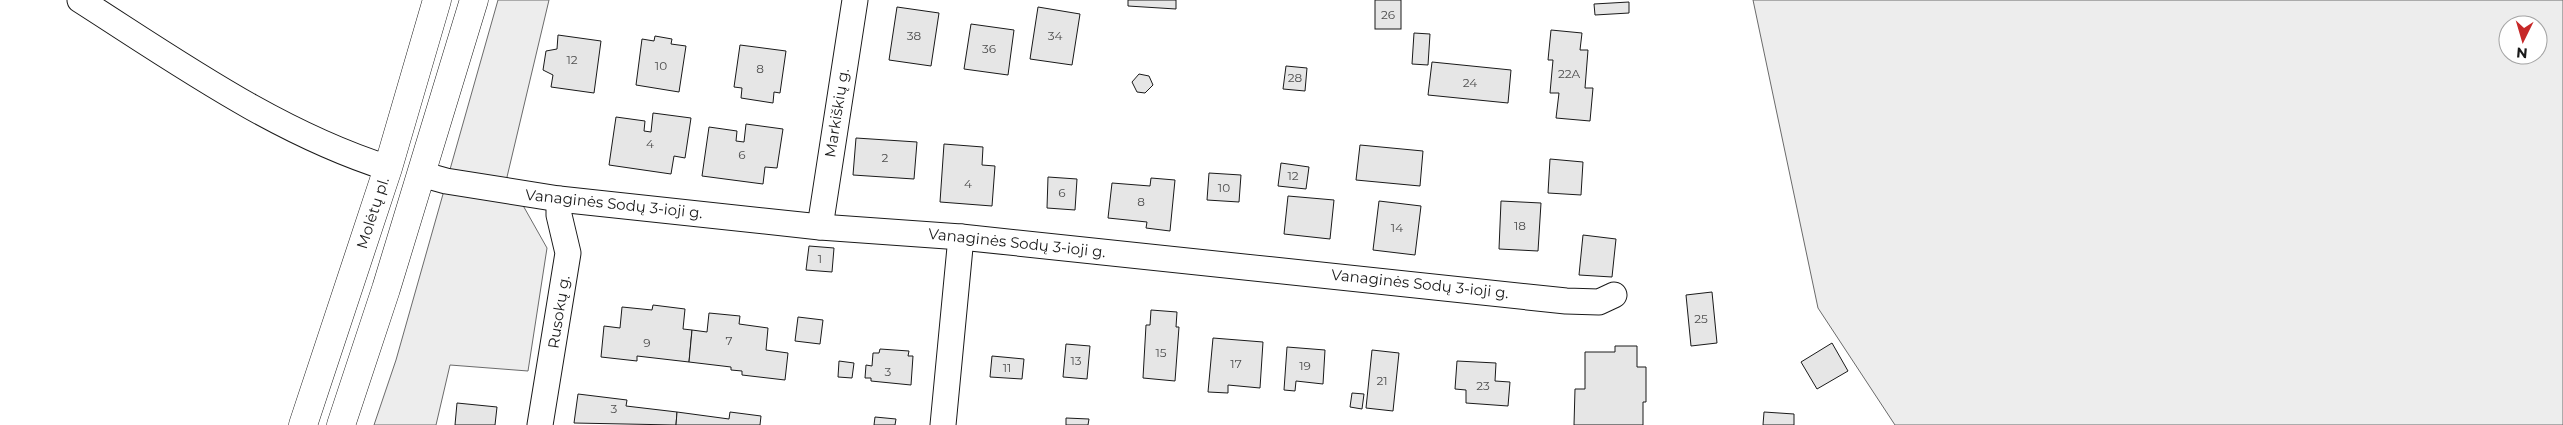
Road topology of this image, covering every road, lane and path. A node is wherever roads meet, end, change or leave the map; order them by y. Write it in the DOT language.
graph roads {
  1 [pos="80,0"];
  2 [pos="437,0"];
  3 [pos="474,0"];
  4 [pos="855,0"];
  5 [pos="388,168"];
  6 [pos="421,174"];
  7 [pos="559,200"];
  8 [pos="820,226"];
  9 [pos="962,237"];
  10 [pos="1614,294"];
  11 [pos="303,425"];
  12 [pos="341,425"];
  13 [pos="540,425"];
  14 [pos="943,425"];
  1 -- 5 [label="street"];
  2 -- 5 [label="highway, Molėtų pl."];
  3 -- 6 [label="highway"];
  4 -- 8 [label="street, Markiškių g."];
  5 -- 11 [label="highway, Molėtų pl."];
  6 -- 7 [label="street, Vanaginės Sodų 3-ioji g."];
  6 -- 12 [label="highway"];
  7 -- 8 [label="street, Vanaginės Sodų 3-ioji g."];
  7 -- 13 [label="street, Rusokų g."];
  8 -- 9 [label="street, Vanaginės Sodų 3-ioji g."];
  9 -- 10 [label="street, Vanaginės Sodų 3-ioji g."];
  9 -- 14 [label="street"];
}
